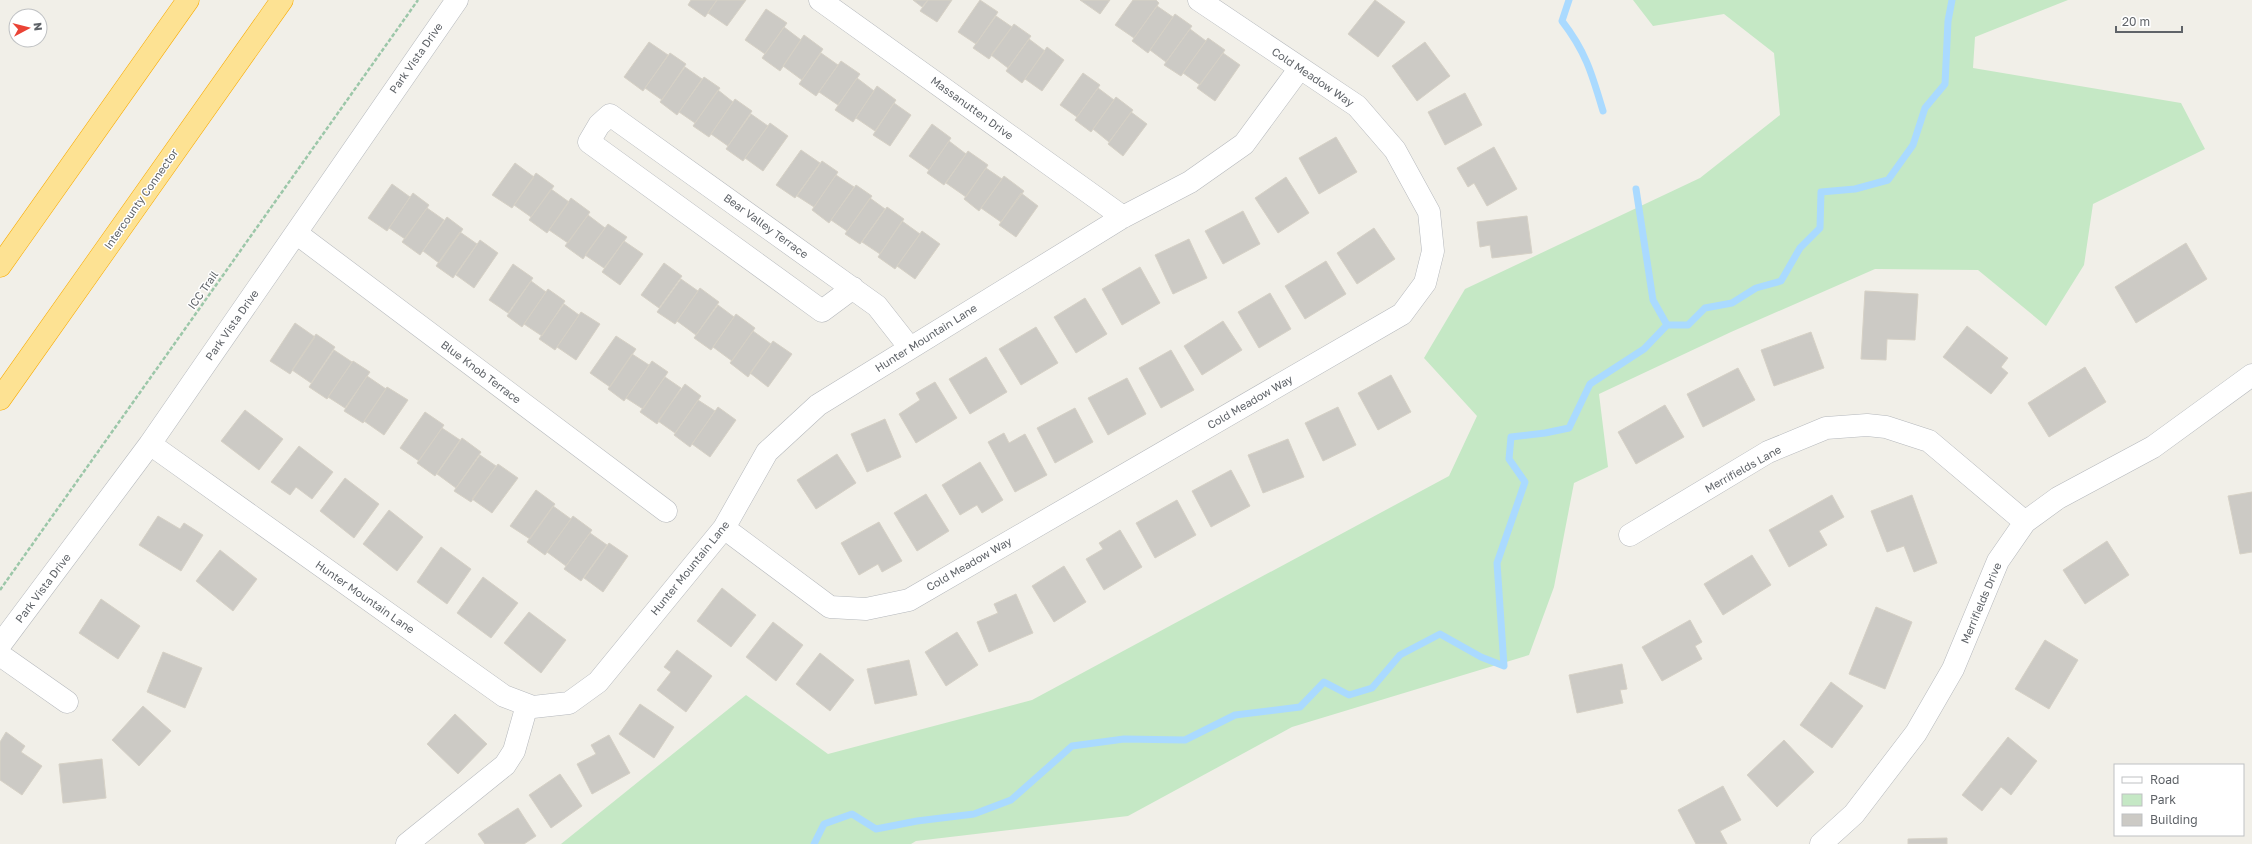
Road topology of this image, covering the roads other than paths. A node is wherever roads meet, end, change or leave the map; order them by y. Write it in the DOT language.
graph roads {
  1 [pos="188,0"];
  2 [pos="282,0"];
  3 [pos="457,0"];
  4 [pos="820,0"];
  5 [pos="1199,0"];
  6 [pos="1300,68"];
  7 [pos="734,203"];
  8 [pos="1123,216"];
  9 [pos="714,231"];
  10 [pos="296,233"];
  11 [pos="0,266"];
  12 [pos="853,288"];
  13 [pos="910,348"];
  14 [pos="2252,375"];
  15 [pos="0,399"];
  16 [pos="150,444"];
  17 [pos="666,510"];
  18 [pos="2025,522"];
  19 [pos="724,528"];
  20 [pos="1630,535"];
  21 [pos="0,645"];
  22 [pos="0,655"];
  23 [pos="67,702"];
  24 [pos="527,705"];
  25 [pos="407,844"];
  26 [pos="1821,844"];
  1 -- 11 [label="highway"];
  2 -- 15 [label="highway, Intercounty Connector"];
  3 -- 10 [label="street, Park Vista Drive"];
  4 -- 8 [label="street, Massanutten Drive"];
  5 -- 6 [label="street, Cold Meadow Way"];
  6 -- 8 [label="street, Hunter Mountain Lane"];
  6 -- 19 [label="street, Cold Meadow Way"];
  7 -- 9 [label="street"];
  7 -- 9 [label="street, Bear Valley Terrace"];
  7 -- 12 [label="street, Bear Valley Terrace"];
  8 -- 13 [label="street, Hunter Mountain Lane"];
  9 -- 12 [label="street"];
  10 -- 16 [label="street, Park Vista Drive"];
  10 -- 17 [label="street, Blue Knob Terrace"];
  12 -- 13 [label="street, Bear Valley Terrace"];
  13 -- 19 [label="street, Hunter Mountain Lane"];
  14 -- 18 [label="street, Merrifields Drive"];
  16 -- 21 [label="street, Park Vista Drive"];
  16 -- 24 [label="street, Hunter Mountain Lane"];
  18 -- 20 [label="street, Merrifields Lane"];
  18 -- 26 [label="street, Merrifields Drive"];
  19 -- 24 [label="street, Hunter Mountain Lane"];
  22 -- 23 [label="street"];
  24 -- 25 [label="street"];
}
